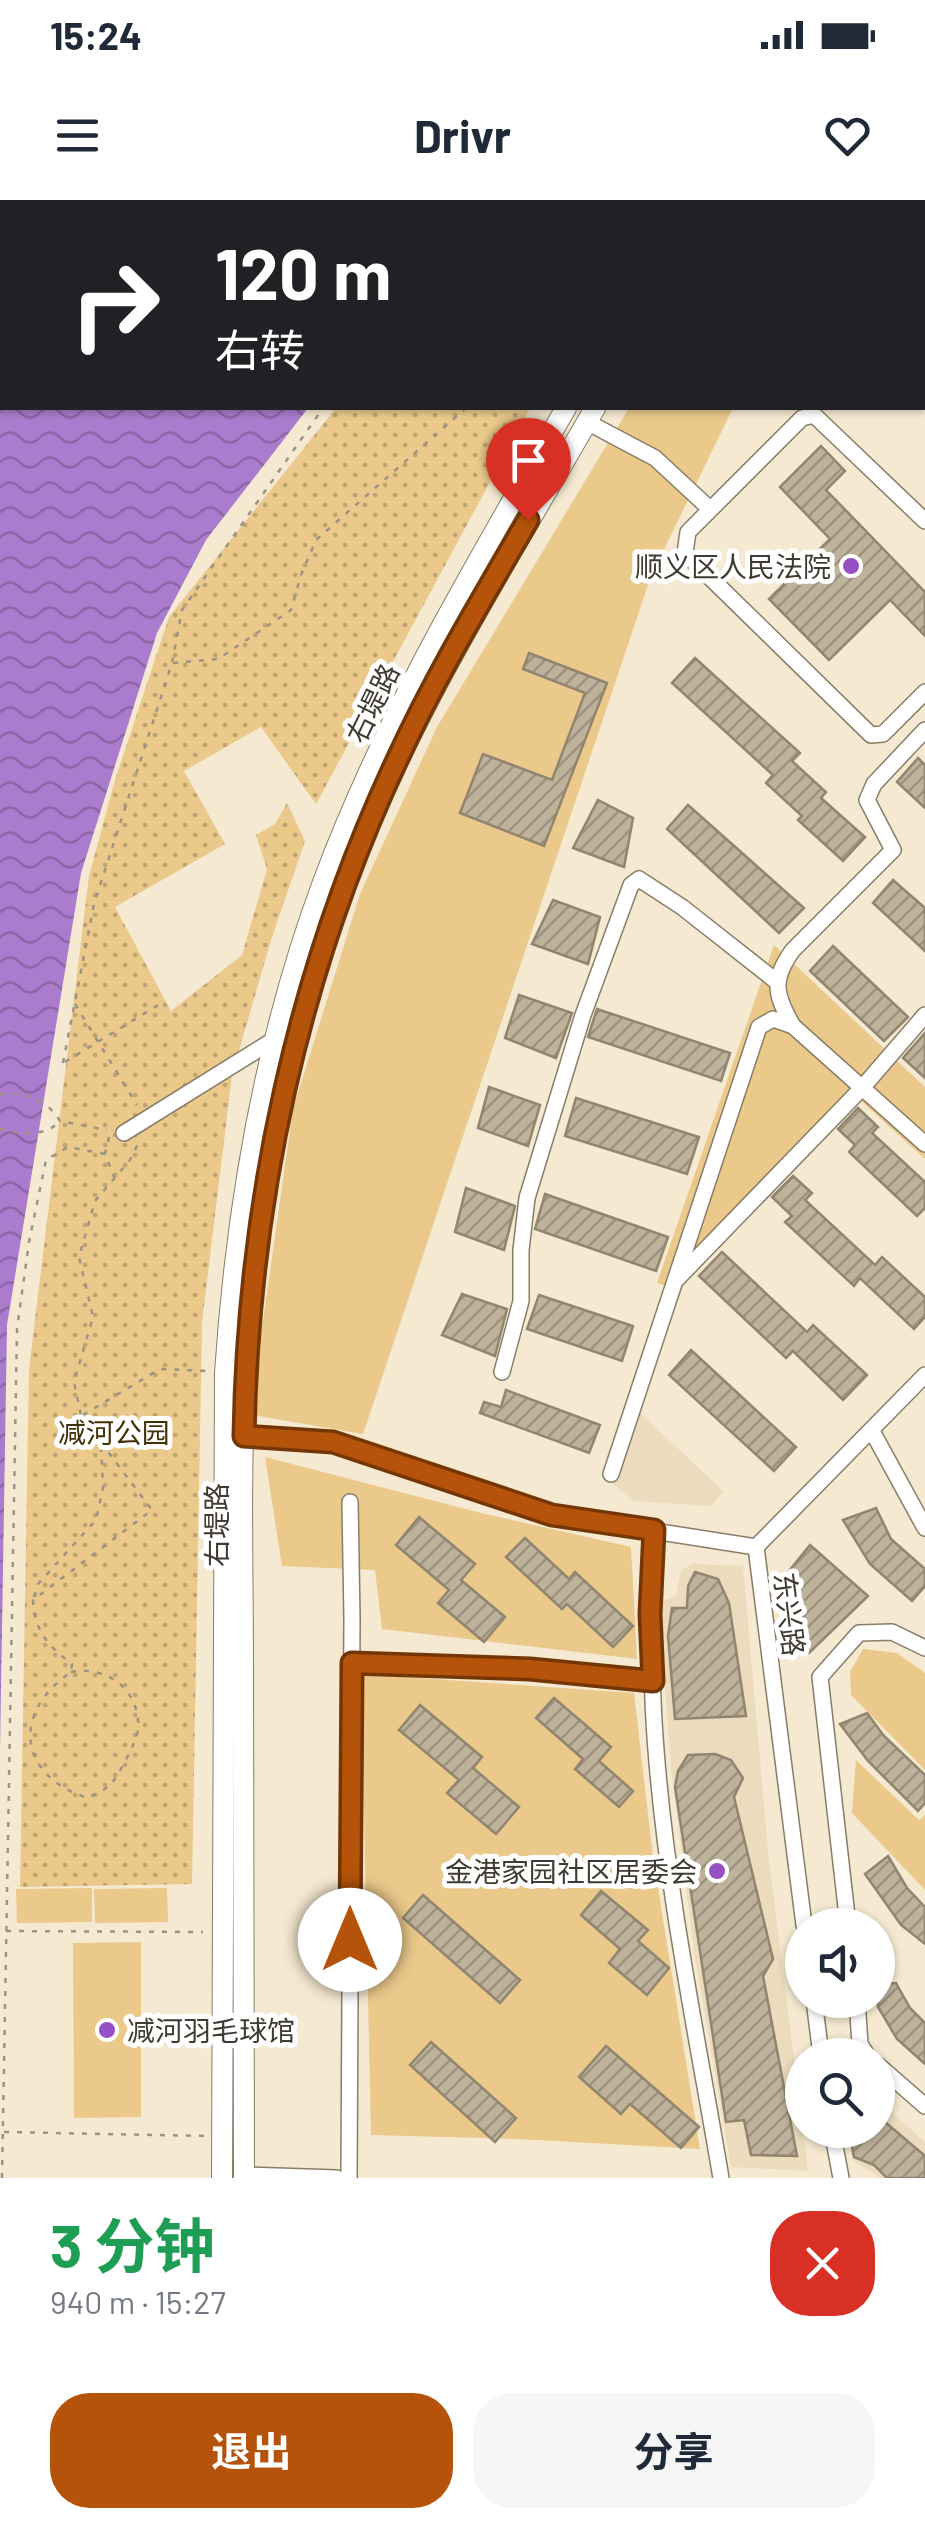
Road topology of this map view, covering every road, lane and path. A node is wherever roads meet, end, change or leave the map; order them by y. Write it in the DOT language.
graph roads {
  1 [pos="322,410"];
  2 [pos="464,410"];
  3 [pos="565,410"];
  4 [pos="591,414"];
  5 [pos="925,494"];
  6 [pos="912,508"];
  7 [pos="710,509"];
  8 [pos="925,521"];
  9 [pos="172,663"];
  10 [pos="925,692"];
  11 [pos="925,730"];
  12 [pos="776,981"];
  13 [pos="163,1002"];
  14 [pos="74,1004"];
  15 [pos="925,1015"];
  16 [pos="792,1026"];
  17 [pos="275,1039"];
  18 [pos="97,1042"];
  19 [pos="862,1088"];
  20 [pos="0,1094"];
  21 [pos="145,1118"];
  22 [pos="60,1121"];
  23 [pos="0,1129"];
  24 [pos="117,1131"];
  25 [pos="925,1144"];
  26 [pos="105,1154"];
  27 [pos="114,1178"];
  28 [pos="675,1282"];
  29 [pos="502,1372"];
  30 [pos="224,1373"];
  31 [pos="925,1376"];
  32 [pos="81,1416"];
  33 [pos="872,1431"];
  34 [pos="244,1436"];
  35 [pos="101,1442"];
  36 [pos="611,1474"];
  37 [pos="350,1502"];
  38 [pos="925,1528"];
  39 [pos="654,1530"];
  40 [pos="756,1547"];
  41 [pos="33,1600"];
  42 [pos="925,1648"];
  43 [pos="352,1663"];
  44 [pos="71,1672"];
  45 [pos="653,1681"];
  46 [pos="802,1908"];
  47 [pos="846,1908"];
  48 [pos="5,1931"];
  49 [pos="223,1932"];
  50 [pos="2,2042"];
  51 [pos="895,2080"];
  52 [pos="925,2106"];
  53 [pos="2,2132"];
  54 [pos="222,2136"];
  55 [pos="835,2148"];
  56 [pos="244,2176"];
  57 [pos="2,2178"];
  58 [pos="222,2178"];
  59 [pos="336,2178"];
  60 [pos="348,2178"];
  61 [pos="721,2178"];
  62 [pos="841,2178"];
  1 -- 9 [label="path"];
  2 -- 9 [label="path"];
  3 -- 17 [label="main road, 右堤路"];
  4 -- 7 [label="street"];
  4 -- 34 [label="main road, 右堤路"];
  5 -- 6 [label="street"];
  6 -- 7 [label="street"];
  6 -- 8 [label="street"];
  7 -- 10 [label="street"];
  9 -- 14 [label="path"];
  11 -- 12 [label="street"];
  12 -- 16 [label="street"];
  12 -- 29 [label="street"];
  13 -- 18 [label="path"];
  14 -- 18 [label="path"];
  14 -- 18 [label="path"];
  15 -- 19 [label="street"];
  16 -- 19 [label="street"];
  16 -- 28 [label="street"];
  17 -- 21 [label="street"];
  17 -- 30 [label="main road, 右堤路"];
  18 -- 21 [label="path"];
  19 -- 25 [label="street"];
  19 -- 28 [label="street"];
  20 -- 22 [label="path"];
  21 -- 24 [label="street"];
  21 -- 27 [label="path"];
  22 -- 23 [label="path"];
  22 -- 24 [label="path"];
  24 -- 26 [label="path"];
  26 -- 27 [label="path"];
  26 -- 48 [label="path"];
  27 -- 32 [label="path"];
  28 -- 36 [label="street"];
  30 -- 32 [label="path"];
  30 -- 49 [label="main road, 右堤路"];
  31 -- 33 [label="street, 东兴路"];
  32 -- 35 [label="path"];
  33 -- 38 [label="street"];
  33 -- 40 [label="street, 东兴路"];
  34 -- 39 [label="street"];
  34 -- 56 [label="main road, 右堤路"];
  35 -- 41 [label="path"];
  35 -- 41 [label="path"];
  37 -- 43 [label="street"];
  39 -- 40 [label="street"];
  39 -- 45 [label="street"];
  40 -- 46 [label="street, 东兴路"];
  41 -- 44 [label="path"];
  42 -- 47 [label="street"];
  43 -- 45 [label="street"];
  43 -- 60 [label="street"];
  44 -- 44 [label="path"];
  45 -- 61 [label="street"];
  48 -- 49 [label="path"];
  48 -- 50 [label="path"];
  49 -- 54 [label="main road, 右堤路"];
  50 -- 53 [label="path"];
  51 -- 52 [label="street"];
  53 -- 54 [label="path"];
  53 -- 57 [label="path"];
  54 -- 58 [label="main road, 右堤路"];
  55 -- 62 [label="street"];
  56 -- 59 [label="street"];
}
